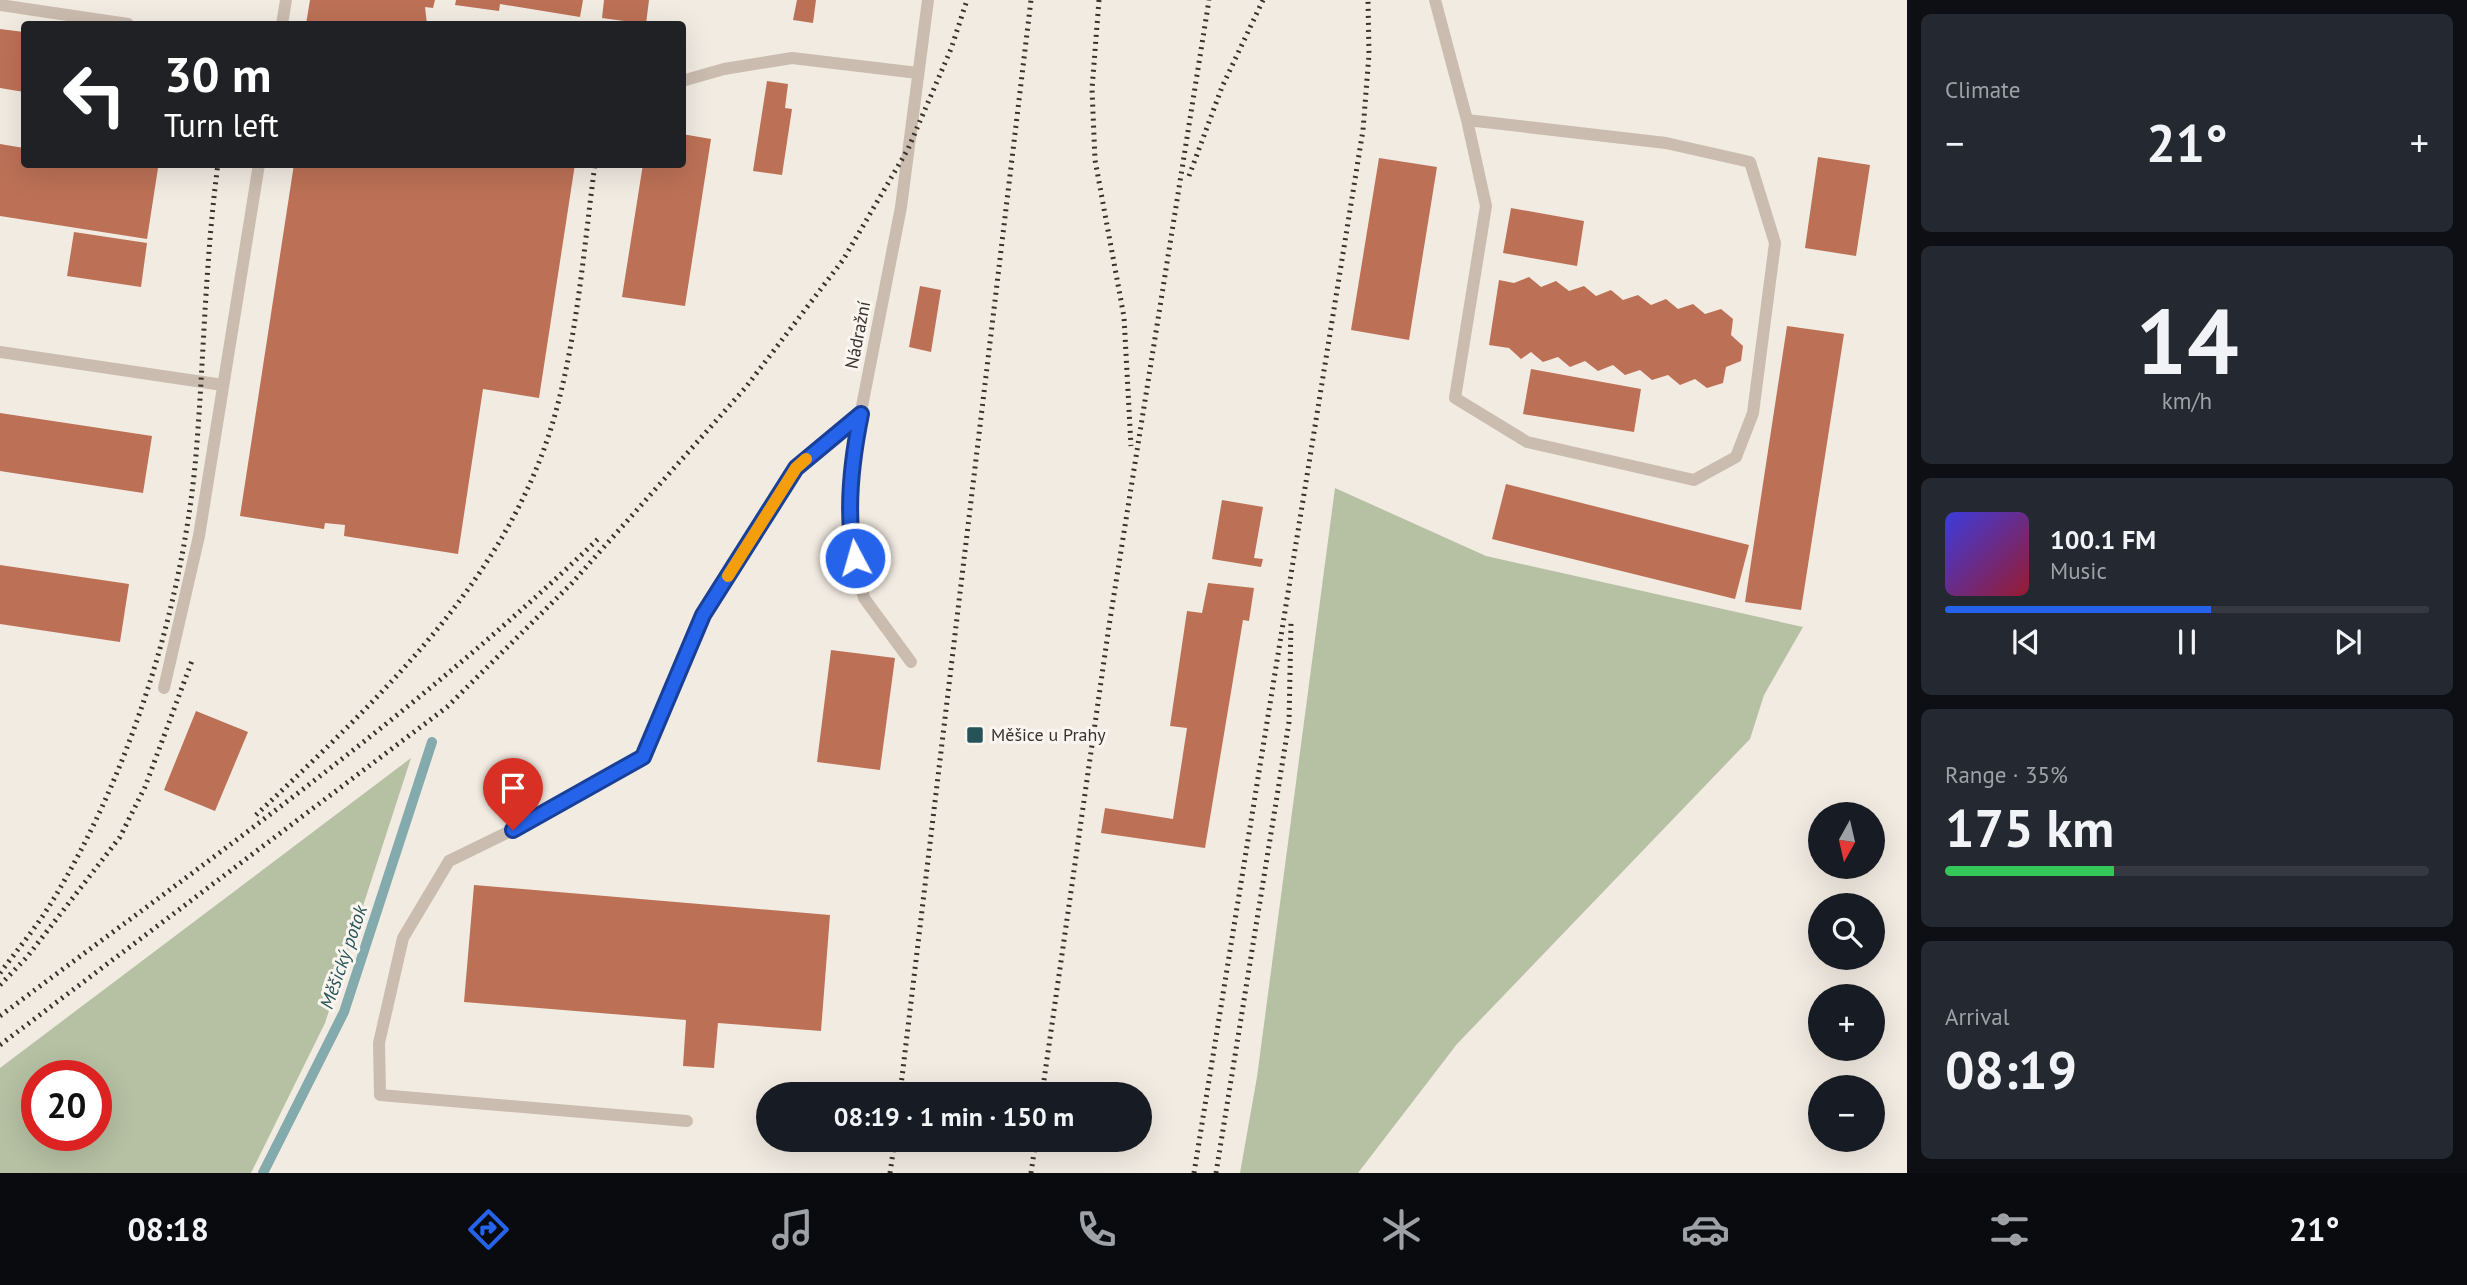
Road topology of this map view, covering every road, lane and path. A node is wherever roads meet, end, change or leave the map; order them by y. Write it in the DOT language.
graph roads {
  1 [pos="286,0"];
  2 [pos="928,0"];
  3 [pos="1435,0"];
  4 [pos="0,5"];
  5 [pos="108,21"];
  6 [pos="282,21"];
  7 [pos="918,73"];
  8 [pos="686,80"];
  9 [pos="1467,120"];
  10 [pos="258,168"];
  11 [pos="0,352"];
  12 [pos="223,385"];
  13 [pos="861,414"];
  14 [pos="911,662"];
  15 [pos="164,688"];
  16 [pos="687,1121"];
  1 -- 6 [label="lane"];
  2 -- 7 [label="lane, Nádražní"];
  3 -- 9 [label="lane"];
  4 -- 5 [label="lane"];
  7 -- 8 [label="lane"];
  7 -- 13 [label="lane, Nádražní"];
  9 -- 9 [label="lane"];
  10 -- 12 [label="lane"];
  11 -- 12 [label="lane"];
  12 -- 15 [label="lane"];
  13 -- 14 [label="lane, Nádražní"];
  13 -- 16 [label="lane"];
}
